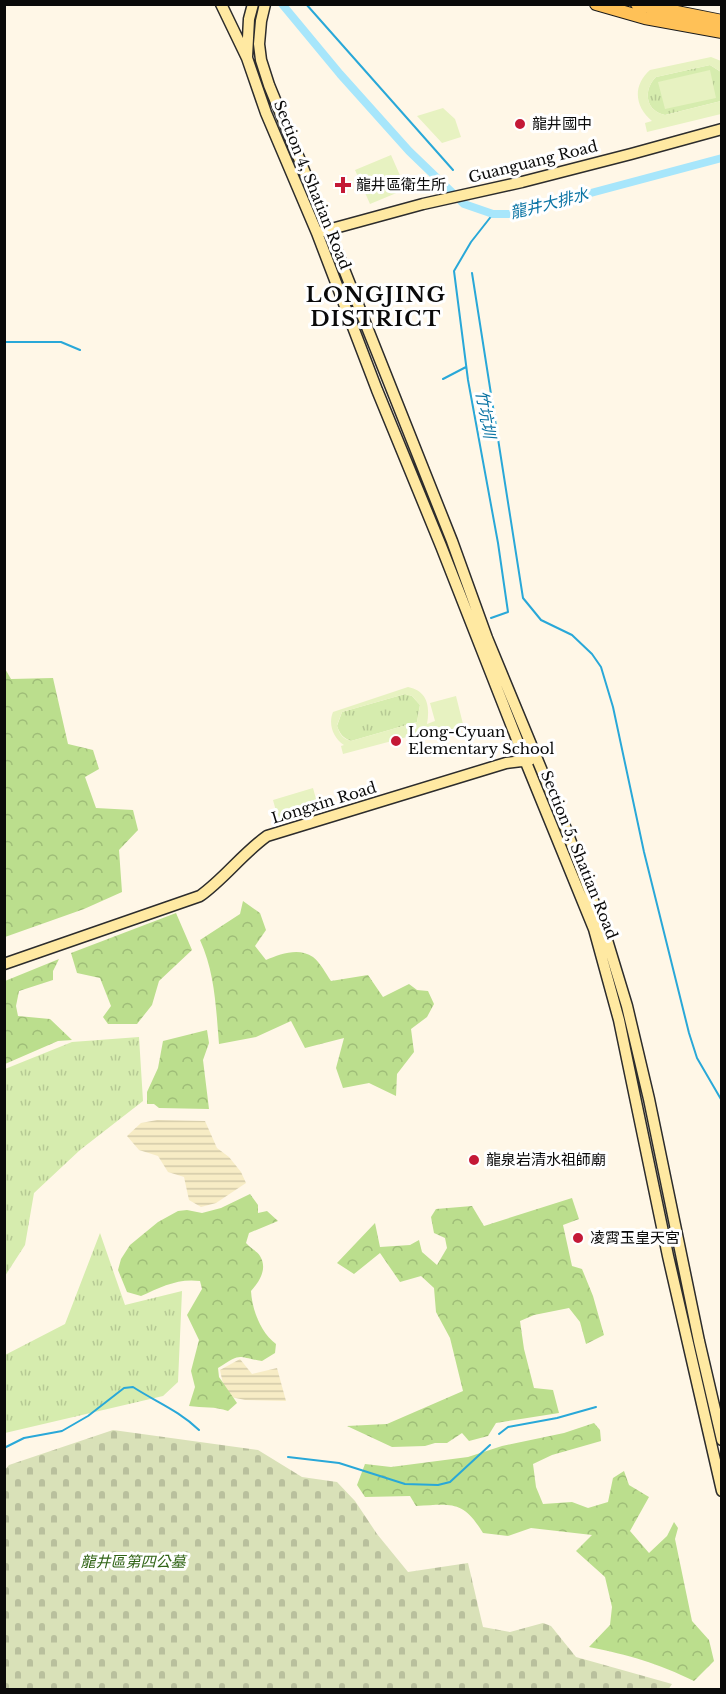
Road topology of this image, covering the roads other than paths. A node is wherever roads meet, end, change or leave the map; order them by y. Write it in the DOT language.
graph roads {
  1 [pos="221,4"];
  2 [pos="254,4"];
  3 [pos="265,4"];
  4 [pos="596,4"];
  5 [pos="637,4"];
  6 [pos="722,21"];
  7 [pos="722,32"];
  8 [pos="247,58"];
  9 [pos="261,60"];
  10 [pos="722,129"];
  11 [pos="328,229"];
  12 [pos="317,233"];
  13 [pos="374,345"];
  14 [pos="362,351"];
  15 [pos="391,387"];
  16 [pos="377,390"];
  17 [pos="525,760"];
  18 [pos="537,760"];
  19 [pos="600,933"];
  20 [pos="4,964"];
  21 [pos="650,1105"];
  22 [pos="636,1108"];
  23 [pos="670,1262"];
  24 [pos="691,1302"];
  25 [pos="686,1327"];
  26 [pos="700,1398"];
  27 [pos="722,1443"];
  28 [pos="715,1466"];
  29 [pos="722,1491"];
  1 -- 8 [label="street, Section 4, Shatian Road"];
  2 -- 8 [label="street"];
  3 -- 9 [label="street"];
  4 -- 7 [label="main road"];
  5 -- 6 [label="main road"];
  8 -- 9 [label="street"];
  8 -- 12 [label="street, Section 4, Shatian Road"];
  9 -- 11 [label="street, Section 4, Shatian Road"];
  10 -- 11 [label="street, Guanguang Road"];
  11 -- 12 [label="street, Guanguang Road"];
  11 -- 13 [label="street, Section 4, Shatian Road"];
  12 -- 14 [label="street, Section 4, Shatian Road"];
  13 -- 14 [label="street"];
  13 -- 15 [label="street, Section 4, Shatian Road"];
  14 -- 16 [label="street, Section 4, Shatian Road"];
  15 -- 18 [label="street, Section 5, Shatian Road"];
  16 -- 17 [label="street, Section 5, Shatian Road"];
  17 -- 18 [label="street, Longxin Road"];
  17 -- 19 [label="street, Section 5, Shatian Road"];
  17 -- 20 [label="street, Longxin Road"];
  18 -- 19 [label="street, Section 5, Shatian Road"];
  19 -- 21 [label="street, Section 5, Shatian Road"];
  19 -- 22 [label="street, Section 5, Shatian Road"];
  21 -- 22 [label="street"];
  21 -- 24 [label="street, Section 5, Shatian Road"];
  22 -- 23 [label="street, Section 5, Shatian Road"];
  23 -- 24 [label="street"];
  23 -- 25 [label="street, Section 5, Shatian Road"];
  23 -- 25 [label="street"];
  24 -- 27 [label="street"];
  25 -- 26 [label="street, Section 5, Shatian Road"];
  26 -- 27 [label="street"];
  26 -- 28 [label="street, Section 5, Shatian Road"];
  28 -- 29 [label="street, Section 5, Shatian Road"];
}
